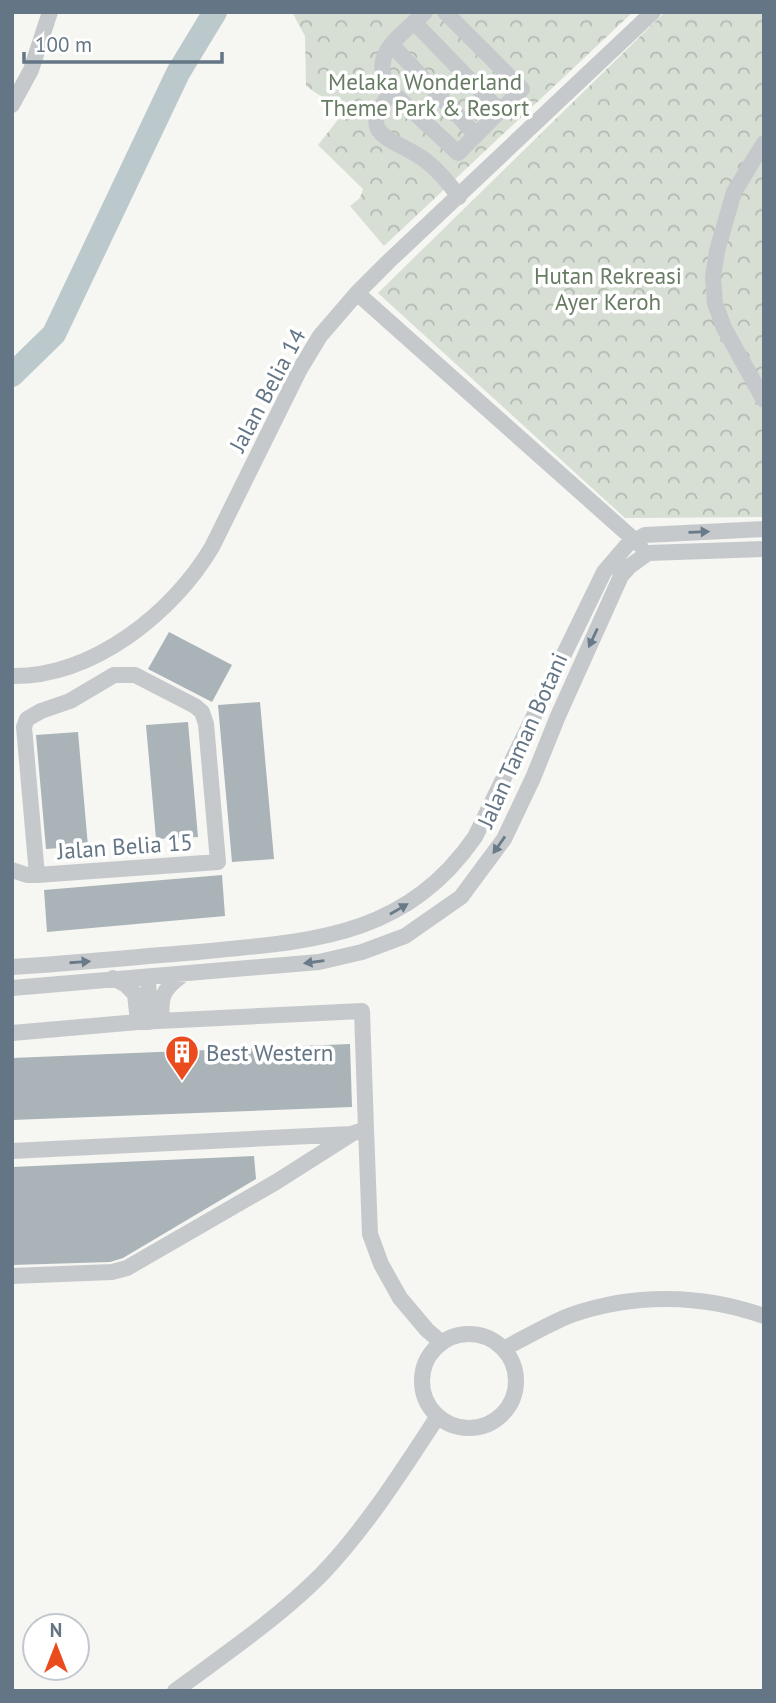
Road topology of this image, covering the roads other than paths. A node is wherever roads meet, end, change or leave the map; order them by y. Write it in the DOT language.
graph roads {
  1 [pos="50,12"];
  2 [pos="445,12"];
  3 [pos="653,12"];
  4 [pos="419,17"];
  5 [pos="392,45"];
  6 [pos="392,92"];
  7 [pos="12,105"];
  8 [pos="500,111"];
  9 [pos="476,135"];
  10 [pos="764,143"];
  11 [pos="459,197"];
  12 [pos="357,293"];
  13 [pos="764,400"];
  14 [pos="764,529"];
  15 [pos="634,539"];
  16 [pos="764,549"];
  17 [pos="648,553"];
  18 [pos="12,676"];
  19 [pos="12,870"];
  20 [pos="37,875"];
  21 [pos="110,960"];
  22 [pos="12,967"];
  23 [pos="181,976"];
  24 [pos="148,977"];
  25 [pos="113,978"];
  26 [pos="12,988"];
  27 [pos="150,1022"];
  28 [pos="12,1033"];
  29 [pos="358,1132"];
  30 [pos="12,1152"];
  31 [pos="12,1276"];
  32 [pos="764,1316"];
  33 [pos="442,1342"];
  34 [pos="503,1349"];
  35 [pos="438,1416"];
  36 [pos="175,1691"];
  1 -- 7 [label="street"];
  2 -- 8 [label="street"];
  3 -- 11 [label="street, Jalan Belia 14"];
  4 -- 5 [label="street"];
  4 -- 8 [label="street"];
  5 -- 6 [label="street"];
  5 -- 9 [label="street"];
  6 -- 9 [label="street"];
  6 -- 11 [label="street"];
  8 -- 9 [label="street"];
  10 -- 13 [label="street"];
  11 -- 12 [label="street, Jalan Belia 14"];
  12 -- 15 [label="street"];
  12 -- 18 [label="street, Jalan Belia 14"];
  15 -- 14 [label="street, one-way"];
  15 -- 17 [label="street"];
  21 -- 15 [label="street, Jalan Taman Botani, one-way"];
  16 -- 17 [label="street"];
  17 -- 23 [label="street, Jalan Taman Botani, one-way"];
  19 -- 20 [label="street, Jalan Belia 15"];
  20 -- 20 [label="street, Jalan Belia 15"];
  22 -- 21 [label="street, Jalan Taman Botani, one-way"];
  21 -- 24 [label="street"];
  23 -- 24 [label="street, Jalan Taman Botani"];
  23 -- 27 [label="street"];
  24 -- 25 [label="street, Jalan Taman Botani"];
  24 -- 27 [label="street"];
  25 -- 26 [label="street, Jalan Taman Botani"];
  25 -- 27 [label="street"];
  27 -- 28 [label="street"];
  27 -- 29 [label="street"];
  29 -- 30 [label="street"];
  29 -- 31 [label="street"];
  29 -- 33 [label="street"];
  32 -- 34 [label="street"];
  33 -- 34 [label="street"];
  33 -- 35 [label="street"];
  34 -- 35 [label="street"];
  35 -- 36 [label="street"];
}
